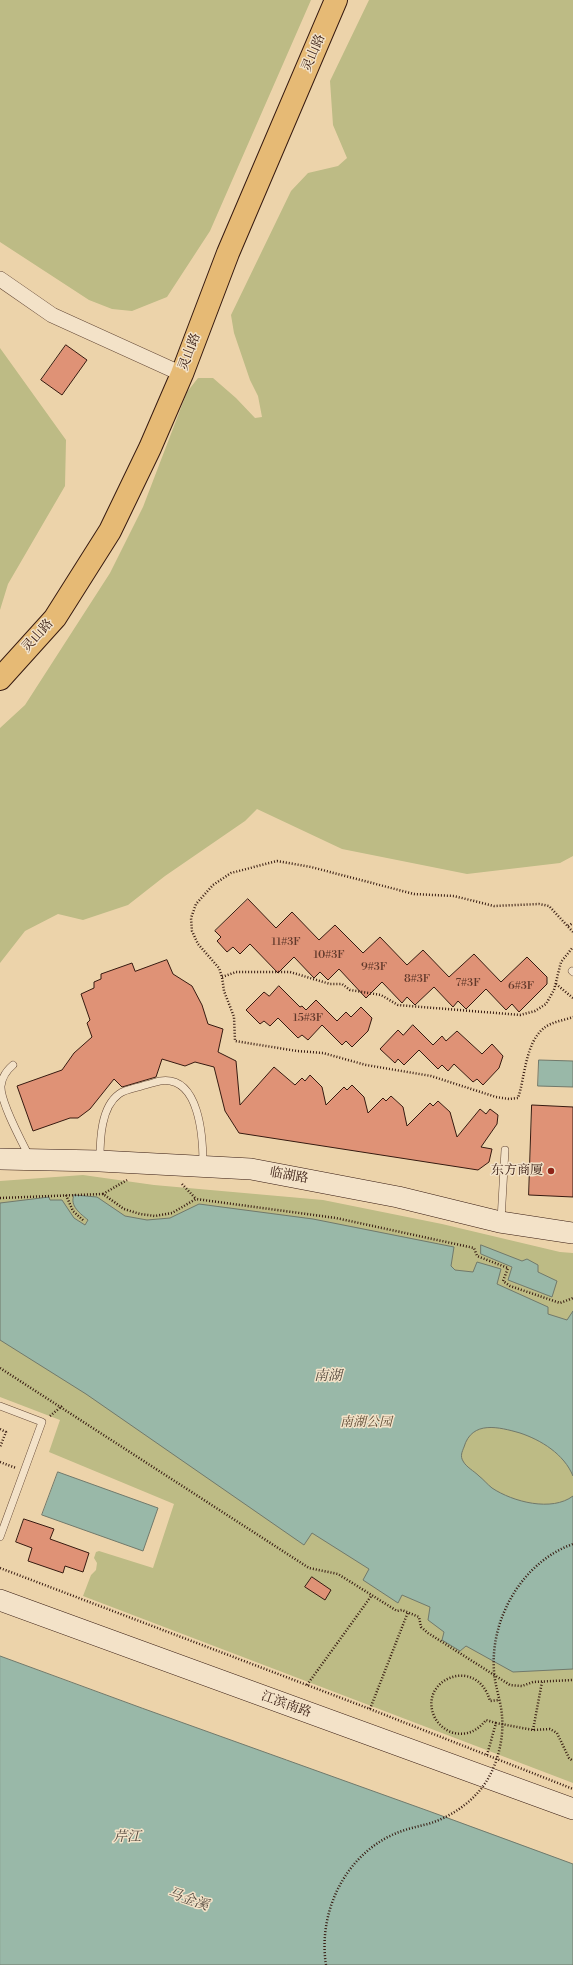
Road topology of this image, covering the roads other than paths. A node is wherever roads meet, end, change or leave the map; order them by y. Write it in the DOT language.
graph roads {
  1 [pos="336,0"];
  2 [pos="0,279"];
  3 [pos="182,374"];
  4 [pos="0,679"];
  5 [pos="13,1065"];
  6 [pos="505,1150"];
  7 [pos="0,1159"];
  8 [pos="31,1160"];
  9 [pos="100,1161"];
  10 [pos="203,1165"];
  11 [pos="500,1222"];
  12 [pos="573,1233"];
  13 [pos="0,1406"];
  14 [pos="0,1537"];
  15 [pos="0,1600"];
  16 [pos="573,1809"];
  1 -- 3 [label="highway, 灵山路"];
  2 -- 3 [label="street"];
  3 -- 4 [label="highway, 灵山路"];
  5 -- 8 [label="lane"];
  6 -- 11 [label="lane"];
  7 -- 8 [label="main road, 临湖路"];
  8 -- 9 [label="main road, 临湖路"];
  9 -- 10 [label="main road, 临湖路"];
  9 -- 10 [label="lane"];
  10 -- 11 [label="main road, 临湖路"];
  11 -- 12 [label="main road, 临湖路"];
  13 -- 14 [label="lane"];
  15 -- 16 [label="main road, 江滨南路"];
}
